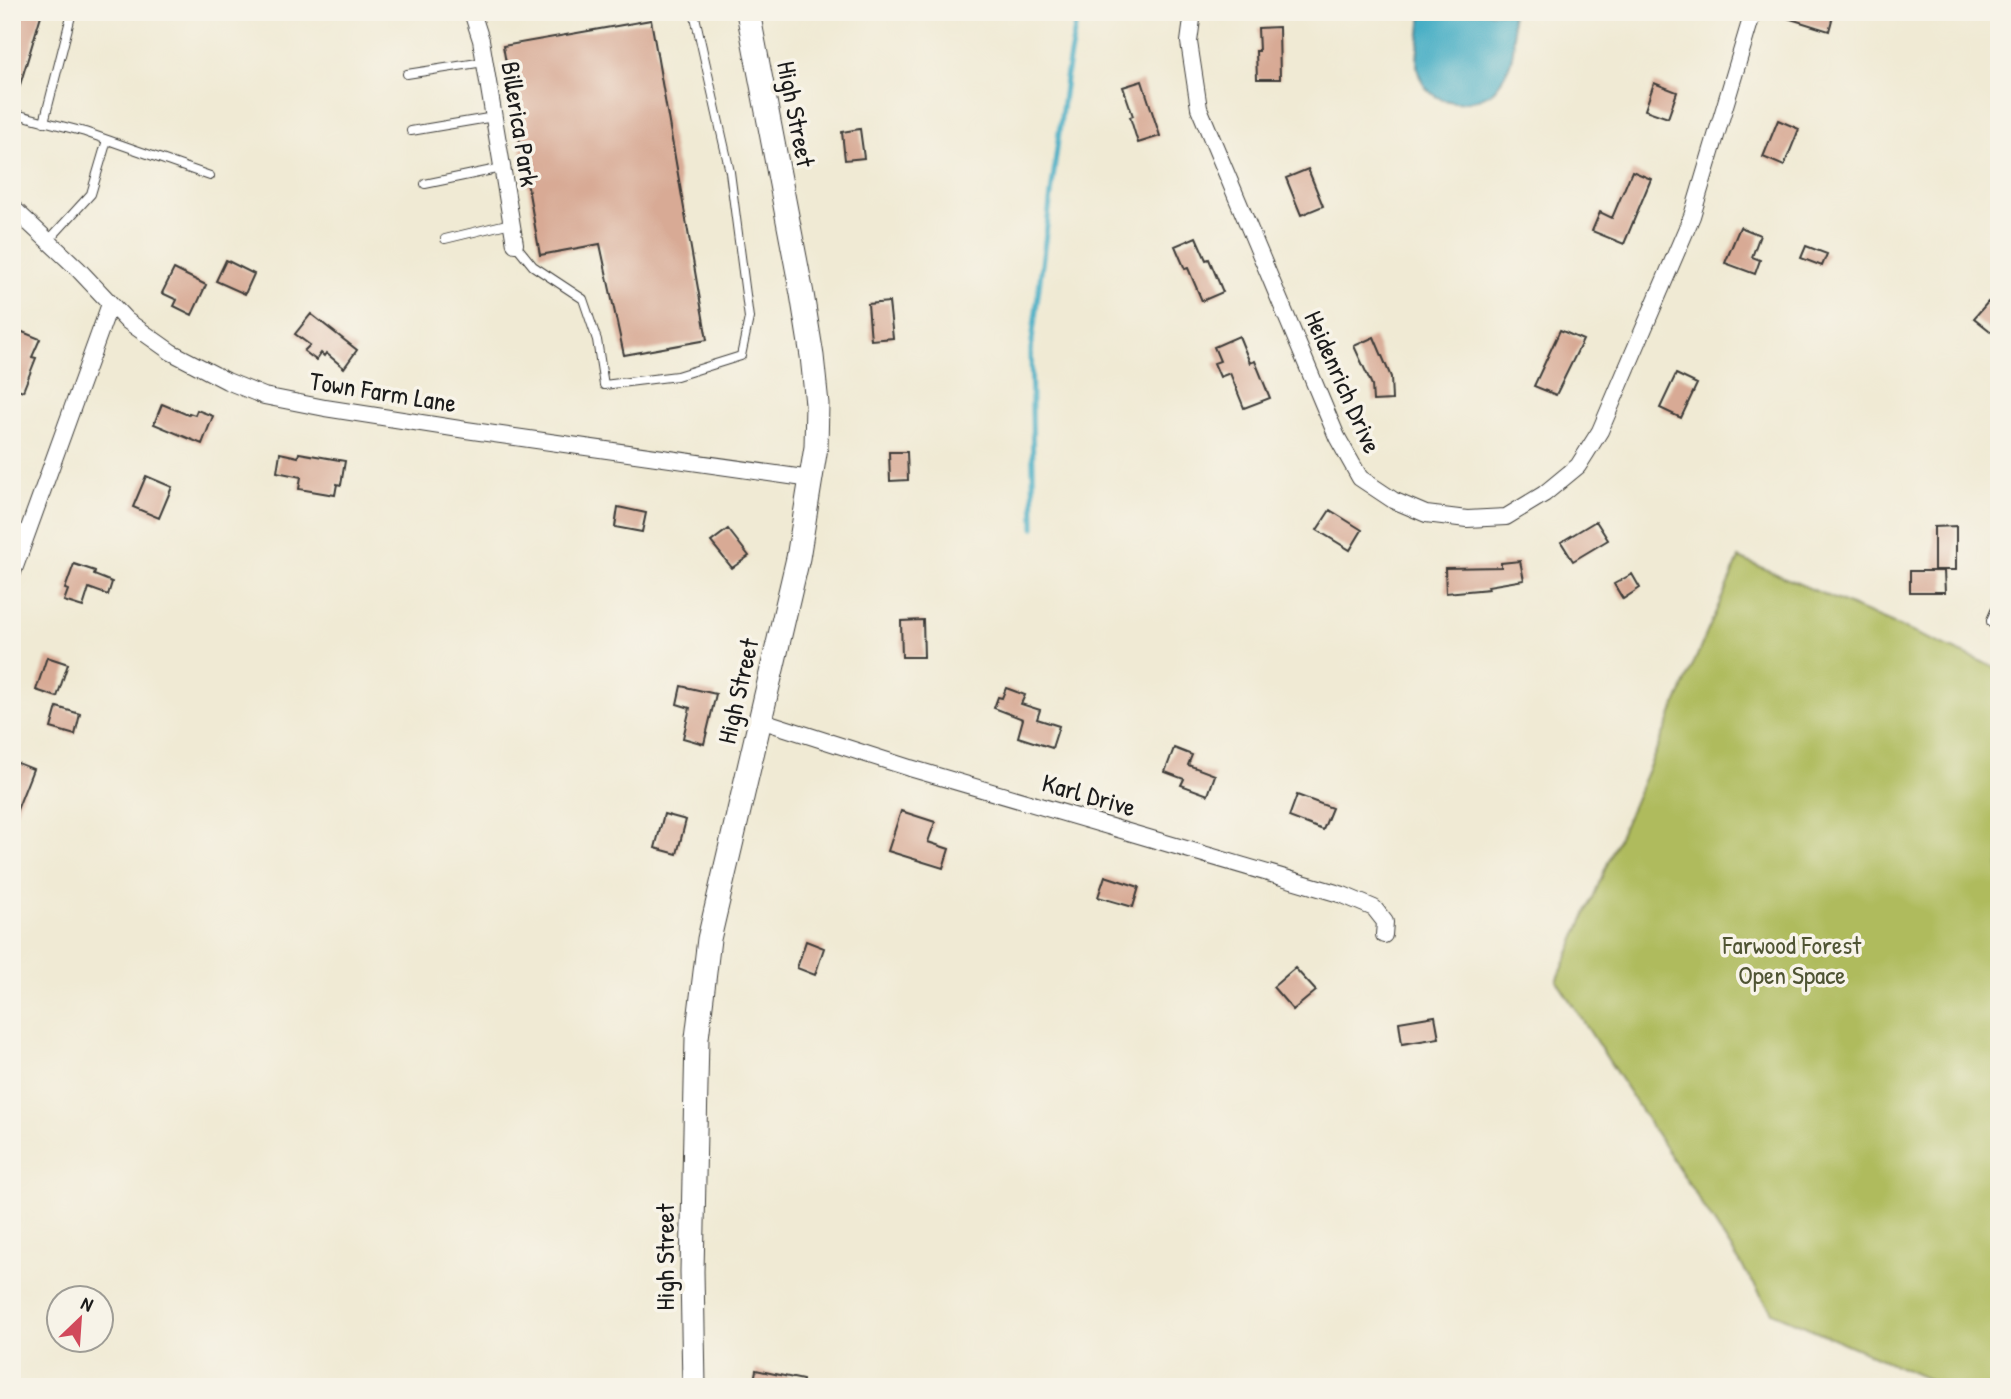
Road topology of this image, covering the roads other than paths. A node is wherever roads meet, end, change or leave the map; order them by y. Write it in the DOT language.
graph roads {
  1 [pos="72,12"];
  2 [pos="472,12"];
  3 [pos="694,12"];
  4 [pos="748,12"];
  5 [pos="1193,12"];
  6 [pos="1753,12"];
  7 [pos="485,62"];
  8 [pos="407,74"];
  9 [pos="12,113"];
  10 [pos="494,117"];
  11 [pos="44,122"];
  12 [pos="411,131"];
  13 [pos="107,140"];
  14 [pos="502,168"];
  15 [pos="210,176"];
  16 [pos="425,184"];
  17 [pos="12,206"];
  18 [pos="511,223"];
  19 [pos="445,239"];
  20 [pos="48,240"];
  21 [pos="514,244"];
  22 [pos="110,304"];
  23 [pos="811,479"];
  24 [pos="12,575"];
  25 [pos="760,720"];
  26 [pos="1384,935"];
  27 [pos="694,1387"];
  1 -- 11 [label="lane"];
  2 -- 7 [label="street, Billerica Park"];
  3 -- 21 [label="lane"];
  4 -- 23 [label="main road, High Street"];
  5 -- 6 [label="street, Heidenrich Drive"];
  7 -- 8 [label="lane"];
  7 -- 10 [label="street, Billerica Park"];
  9 -- 11 [label="lane"];
  10 -- 12 [label="lane"];
  10 -- 14 [label="street, Billerica Park"];
  11 -- 13 [label="lane"];
  13 -- 15 [label="lane"];
  13 -- 20 [label="lane"];
  14 -- 16 [label="lane"];
  14 -- 18 [label="street, Billerica Park"];
  17 -- 20 [label="street, Town Farm Lane"];
  18 -- 19 [label="lane"];
  18 -- 21 [label="street, Billerica Park"];
  20 -- 22 [label="street, Town Farm Lane"];
  22 -- 23 [label="street, Town Farm Lane"];
  22 -- 24 [label="street"];
  23 -- 25 [label="main road, High Street"];
  25 -- 26 [label="street, Karl Drive"];
  25 -- 27 [label="main road, High Street"];
}
